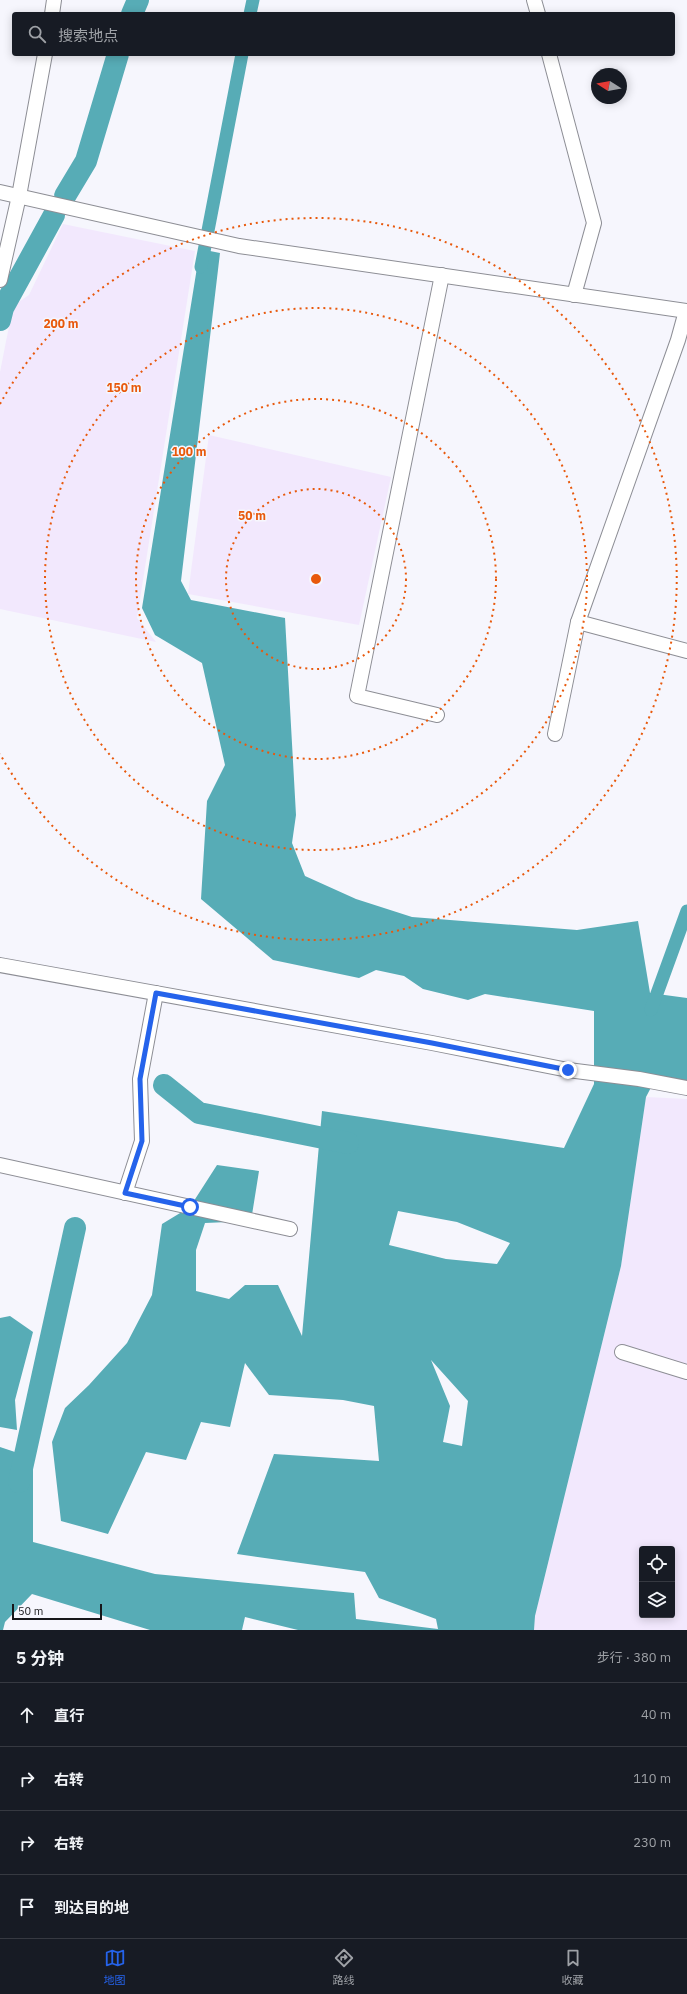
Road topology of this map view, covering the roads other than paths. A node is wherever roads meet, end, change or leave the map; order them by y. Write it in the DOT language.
graph roads {
  1 [pos="54,0"];
  2 [pos="534,0"];
  3 [pos="52,12"];
  4 [pos="537,12"];
  5 [pos="45,56"];
  6 [pos="549,56"];
  7 [pos="0,192"];
  8 [pos="19,196"];
  9 [pos="442,275"];
  10 [pos="0,280"];
  11 [pos="574,295"];
  12 [pos="686,311"];
  13 [pos="578,622"];
  14 [pos="687,651"];
  15 [pos="437,715"];
  16 [pos="555,734"];
  17 [pos="0,966"];
  18 [pos="156,993"];
  19 [pos="687,1088"];
  20 [pos="0,1165"];
  21 [pos="125,1193"];
  22 [pos="290,1229"];
  23 [pos="622,1352"];
  24 [pos="687,1372"];
  1 -- 3 [label="street"];
  2 -- 4 [label="street"];
  5 -- 8 [label="street"];
  6 -- 11 [label="street"];
  7 -- 8 [label="street"];
  8 -- 9 [label="street"];
  8 -- 10 [label="street"];
  9 -- 11 [label="street"];
  9 -- 15 [label="street"];
  11 -- 12 [label="street"];
  12 -- 13 [label="street"];
  13 -- 14 [label="street"];
  13 -- 16 [label="street"];
  17 -- 18 [label="street"];
  18 -- 19 [label="street"];
  18 -- 21 [label="street"];
  20 -- 21 [label="street"];
  21 -- 22 [label="street"];
  23 -- 24 [label="street"];
}
